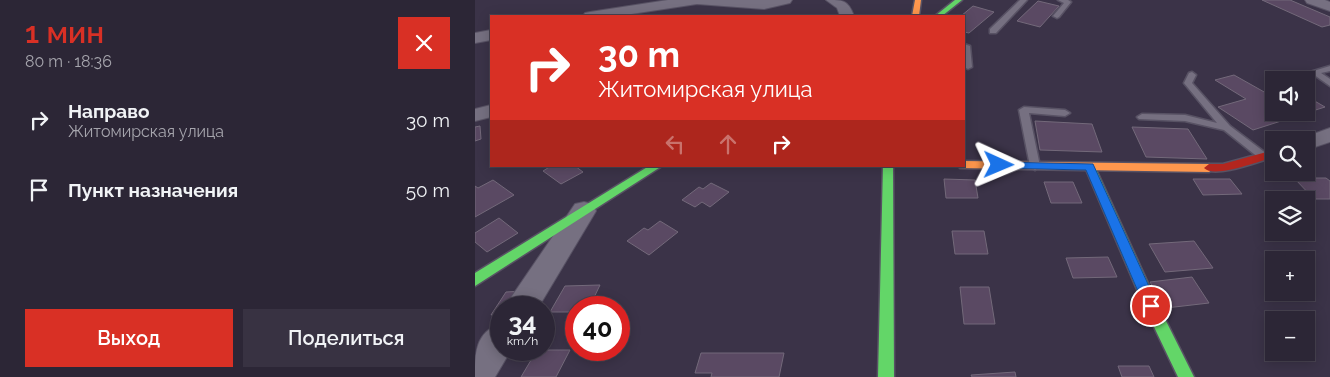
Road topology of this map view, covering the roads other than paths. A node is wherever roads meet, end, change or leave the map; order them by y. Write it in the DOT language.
graph roads {
  1 [pos="785,0"];
  2 [pos="833,0"];
  3 [pos="918,0"];
  4 [pos="959,0"];
  5 [pos="1024,0"];
  6 [pos="1061,0"];
  7 [pos="1313,0"];
  8 [pos="1330,7"];
  9 [pos="597,15"];
  10 [pos="847,15"];
  11 [pos="916,15"];
  12 [pos="939,15"];
  13 [pos="1057,16"];
  14 [pos="993,32"];
  15 [pos="490,35"];
  16 [pos="475,38"];
  17 [pos="965,46"];
  18 [pos="968,67"];
  19 [pos="1330,68"];
  20 [pos="1192,75"];
  21 [pos="1330,83"];
  22 [pos="490,111"];
  23 [pos="1065,113"];
  24 [pos="475,115"];
  25 [pos="1142,117"];
  26 [pos="1227,128"];
  27 [pos="1330,135"];
  28 [pos="1315,139"];
  29 [pos="1265,152"];
  30 [pos="1265,155"];
  31 [pos="965,165"];
  32 [pos="1035,166"];
  33 [pos="655,167"];
  34 [pos="888,167"];
  35 [pos="1090,167"];
  36 [pos="585,210"];
  37 [pos="475,280"];
  38 [pos="529,296"];
  39 [pos="490,355"];
  40 [pos="476,377"];
  41 [pos="886,377"];
  42 [pos="1186,377"];
  1 -- 9 [label="street"];
  2 -- 10 [label="street"];
  3 -- 11 [label="street"];
  4 -- 12 [label="street"];
  5 -- 14 [label="lane"];
  6 -- 13 [label="lane"];
  7 -- 8 [label="street"];
  15 -- 16 [label="street"];
  17 -- 18 [label="lane"];
  19 -- 21 [label="lane"];
  20 -- 26 [label="lane"];
  22 -- 24 [label="street"];
  23 -- 32 [label="lane"];
  25 -- 26 [label="lane"];
  26 -- 29 [label="lane"];
  27 -- 28 [label="street"];
  30 -- 35 [label="street"];
  31 -- 32 [label="street"];
  32 -- 35 [label="street"];
  33 -- 36 [label="street"];
  34 -- 41 [label="street"];
  35 -- 42 [label="street"];
  36 -- 37 [label="street"];
  36 -- 38 [label="street"];
  39 -- 40 [label="street"];
}
